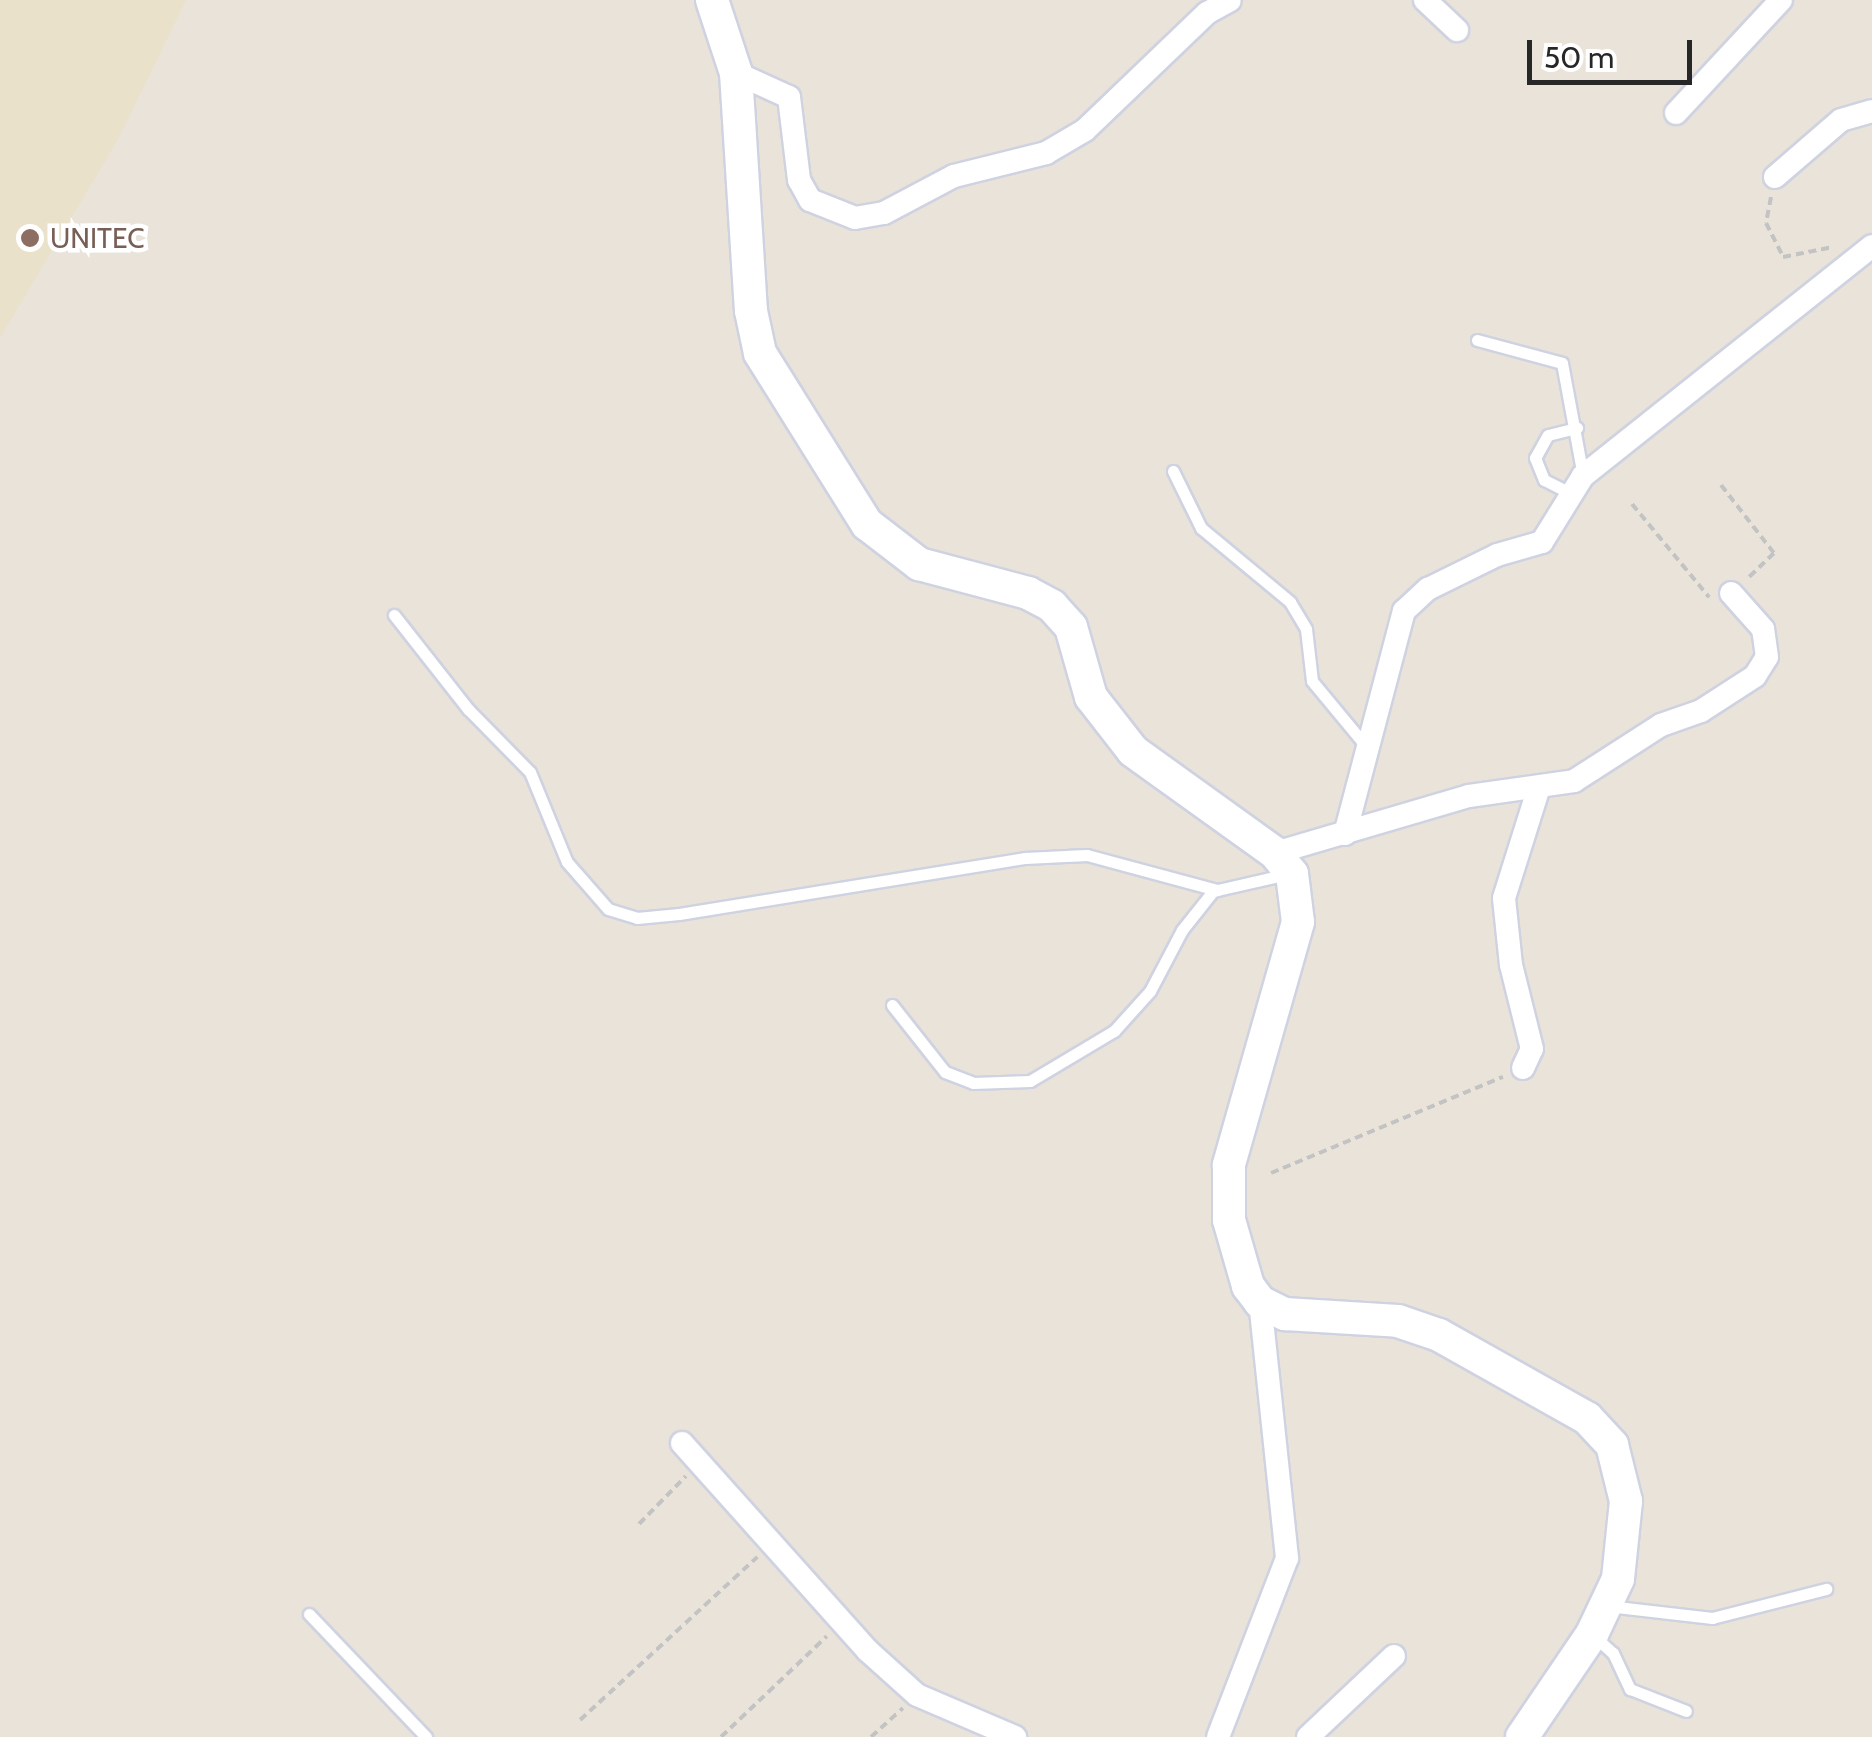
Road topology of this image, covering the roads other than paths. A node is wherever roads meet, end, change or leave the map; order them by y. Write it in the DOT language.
graph roads {
  1 [pos="712,0"];
  2 [pos="1230,0"];
  3 [pos="1426,0"];
  4 [pos="1781,0"];
  5 [pos="1457,30"];
  6 [pos="736,73"];
  7 [pos="1872,111"];
  8 [pos="1676,113"];
  9 [pos="1775,177"];
  10 [pos="1872,246"];
  11 [pos="1478,340"];
  12 [pos="1577,428"];
  13 [pos="1172,472"];
  14 [pos="1576,484"];
  15 [pos="1731,593"];
  16 [pos="394,615"];
  17 [pos="1366,746"];
  18 [pos="1539,787"];
  19 [pos="1344,834"];
  20 [pos="1284,864"];
  21 [pos="1216,890"];
  22 [pos="892,1005"];
  23 [pos="1523,1068"];
  24 [pos="1260,1302"];
  25 [pos="682,1443"];
  26 [pos="1826,1589"];
  27 [pos="309,1614"];
  28 [pos="1600,1620"];
  29 [pos="1394,1656"];
  30 [pos="1686,1712"];
  31 [pos="426,1737"];
  32 [pos="1015,1737"];
  33 [pos="1218,1737"];
  34 [pos="1308,1737"];
  35 [pos="1522,1737"];
  1 -- 6 [label="street"];
  2 -- 6 [label="street"];
  3 -- 5 [label="street"];
  4 -- 8 [label="street"];
  6 -- 20 [label="street"];
  7 -- 9 [label="street"];
  10 -- 14 [label="street"];
  11 -- 12 [label="lane"];
  12 -- 14 [label="lane"];
  12 -- 14 [label="lane"];
  13 -- 17 [label="lane"];
  14 -- 17 [label="street"];
  15 -- 18 [label="street"];
  16 -- 21 [label="lane"];
  17 -- 19 [label="street"];
  18 -- 19 [label="street"];
  18 -- 23 [label="street"];
  19 -- 20 [label="street"];
  20 -- 21 [label="lane"];
  20 -- 24 [label="street"];
  21 -- 22 [label="lane"];
  24 -- 28 [label="street"];
  24 -- 33 [label="street"];
  25 -- 32 [label="street"];
  26 -- 28 [label="lane"];
  27 -- 31 [label="lane"];
  28 -- 30 [label="lane"];
  28 -- 35 [label="street"];
  29 -- 34 [label="street"];
}
